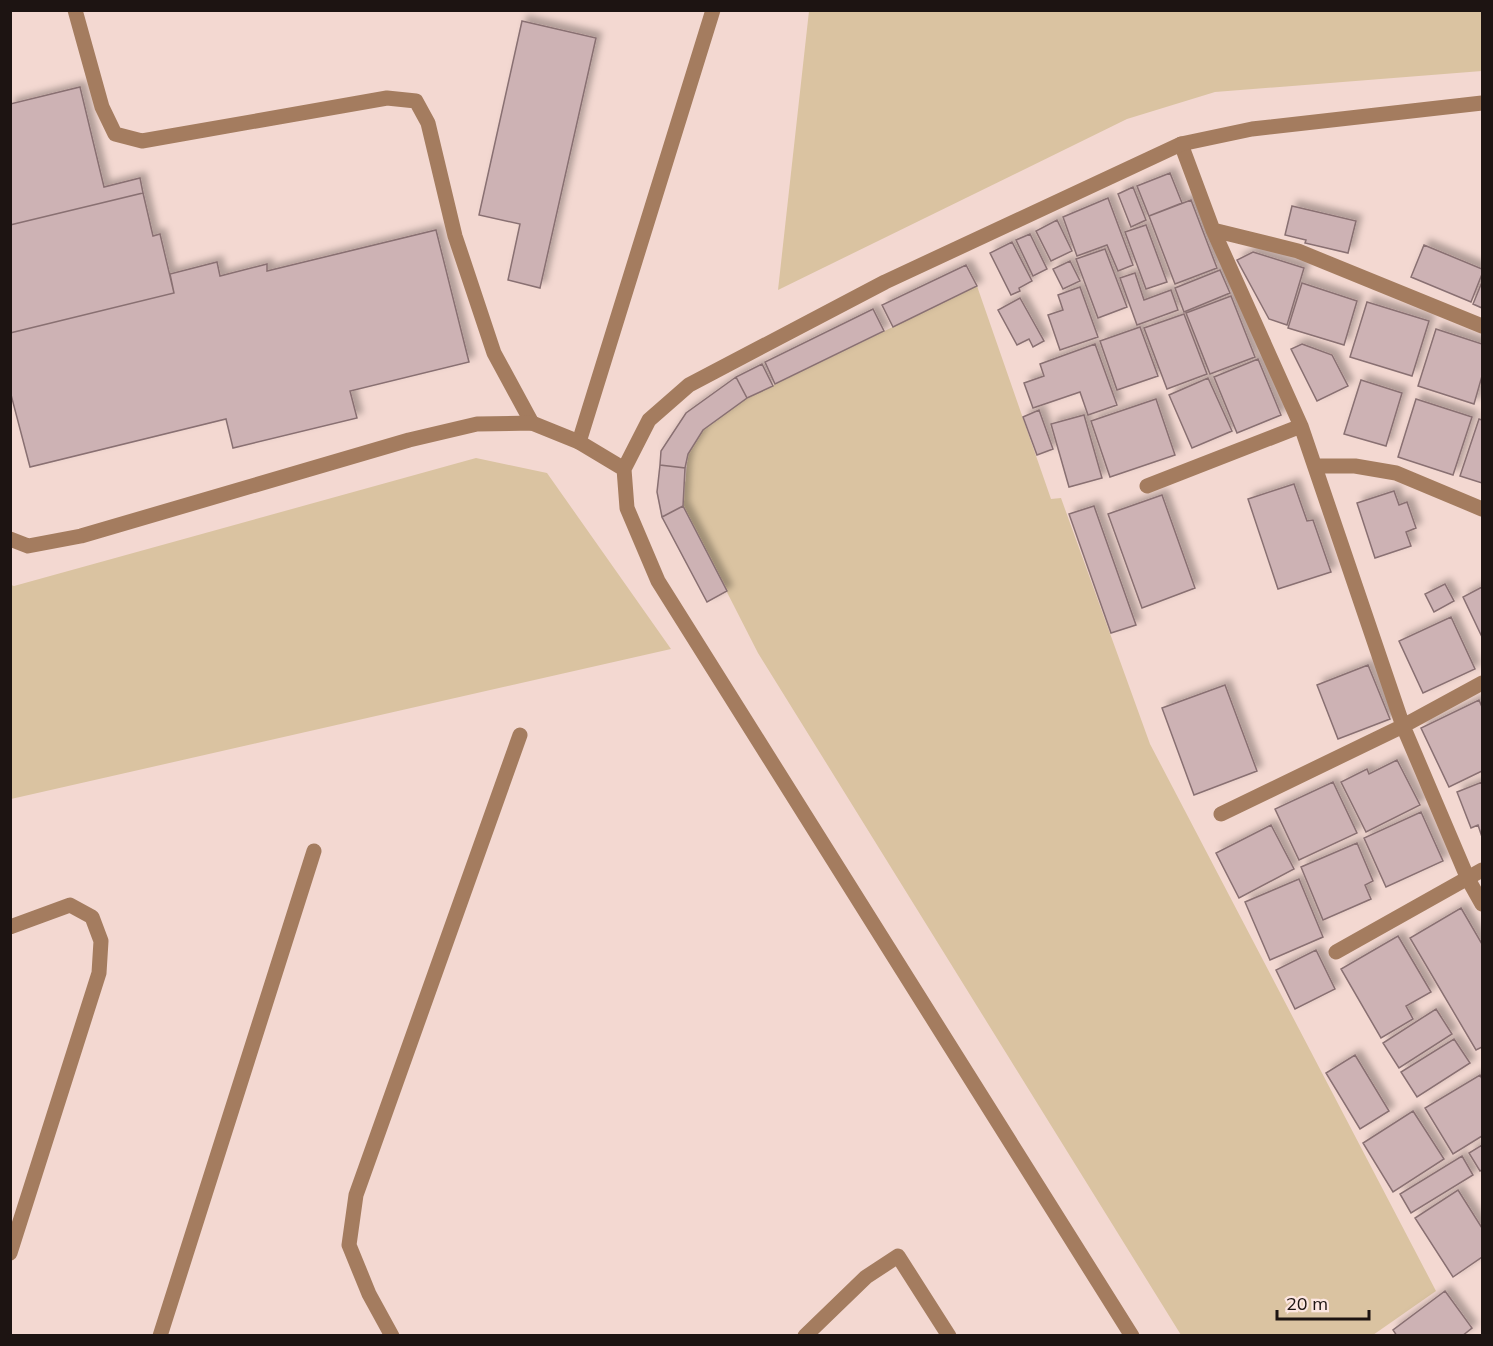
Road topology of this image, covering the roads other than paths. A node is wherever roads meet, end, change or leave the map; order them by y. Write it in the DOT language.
graph roads {
  1 [pos="75,10"];
  2 [pos="713,10"];
  3 [pos="1482,103"];
  4 [pos="1181,144"];
  5 [pos="1213,231"];
  6 [pos="1482,326"];
  7 [pos="532,423"];
  8 [pos="1301,426"];
  9 [pos="579,442"];
  10 [pos="1315,466"];
  11 [pos="624,469"];
  12 [pos="1147,486"];
  13 [pos="1482,509"];
  14 [pos="10,539"];
  15 [pos="1482,683"];
  16 [pos="1403,726"];
  17 [pos="520,735"];
  18 [pos="1221,814"];
  19 [pos="314,851"];
  20 [pos="1482,870"];
  21 [pos="1468,879"];
  22 [pos="1482,904"];
  23 [pos="10,927"];
  24 [pos="1336,952"];
  25 [pos="10,1252"];
  26 [pos="159,1335"];
  27 [pos="392,1335"];
  28 [pos="806,1335"];
  29 [pos="949,1335"];
  30 [pos="1132,1335"];
  1 -- 7 [label="street"];
  2 -- 9 [label="street"];
  3 -- 4 [label="street"];
  4 -- 5 [label="street"];
  4 -- 11 [label="street"];
  5 -- 6 [label="street"];
  5 -- 8 [label="street"];
  7 -- 9 [label="street"];
  7 -- 14 [label="street"];
  8 -- 10 [label="street"];
  8 -- 12 [label="street"];
  9 -- 11 [label="street"];
  10 -- 13 [label="street"];
  10 -- 16 [label="street"];
  11 -- 30 [label="street"];
  15 -- 16 [label="street"];
  16 -- 18 [label="street"];
  16 -- 21 [label="street"];
  17 -- 27 [label="street"];
  19 -- 26 [label="street"];
  20 -- 21 [label="street"];
  21 -- 22 [label="street"];
  21 -- 24 [label="street"];
  23 -- 25 [label="street"];
  28 -- 29 [label="street"];
}
